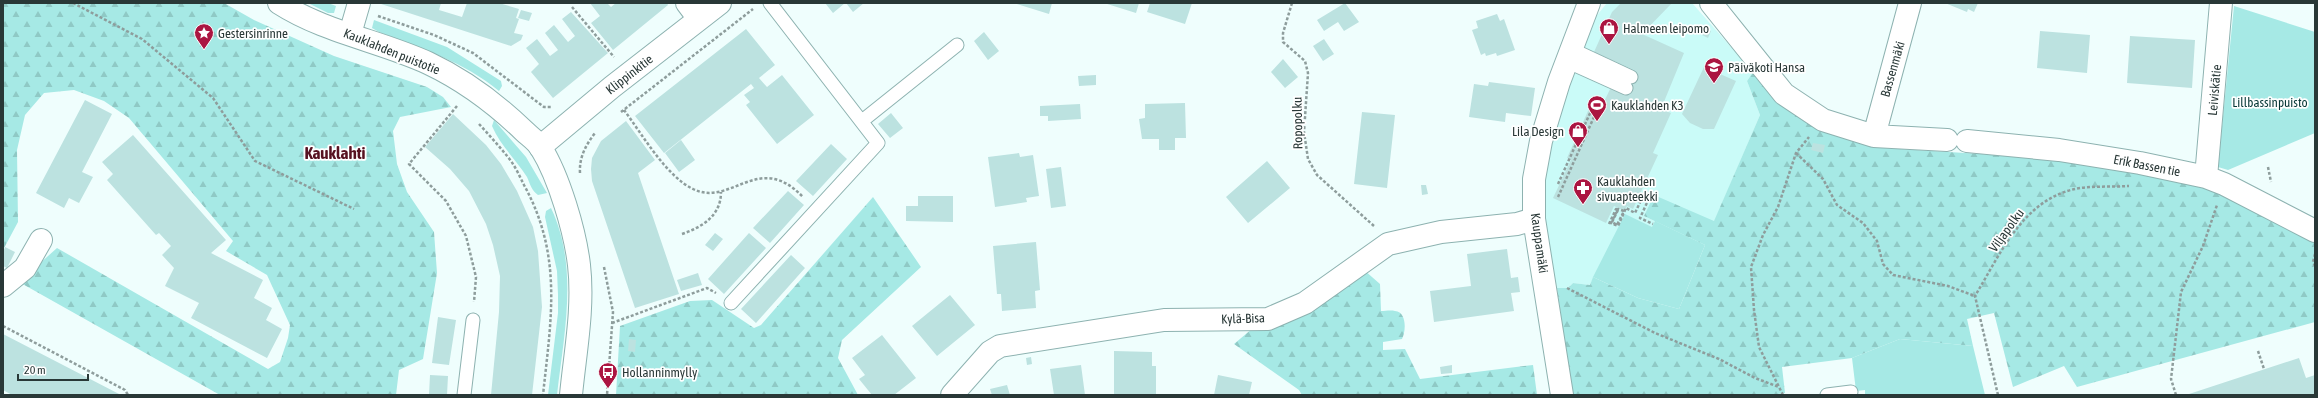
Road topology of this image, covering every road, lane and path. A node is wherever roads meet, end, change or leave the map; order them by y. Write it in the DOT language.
graph roads {
  1 [pos="73,3"];
  2 [pos="279,3"];
  3 [pos="359,3"];
  4 [pos="720,3"];
  5 [pos="770,3"];
  6 [pos="1292,3"];
  7 [pos="1589,3"];
  8 [pos="1711,3"];
  9 [pos="1910,3"];
  10 [pos="2222,3"];
  11 [pos="572,7"];
  12 [pos="755,8"];
  13 [pos="693,11"];
  14 [pos="350,34"];
  15 [pos="957,45"];
  16 [pos="1569,55"];
  17 [pos="618,62"];
  18 [pos="1628,82"];
  19 [pos="1604,92"];
  20 [pos="458,104"];
  21 [pos="624,110"];
  22 [pos="618,114"];
  23 [pos="1600,116"];
  24 [pos="1824,120"];
  25 [pos="862,121"];
  26 [pos="1579,123"];
  27 [pos="479,125"];
  28 [pos="597,131"];
  29 [pos="1874,136"];
  30 [pos="1572,138"];
  31 [pos="540,147"];
  32 [pos="1796,153"];
  33 [pos="1567,176"];
  34 [pos="580,178"];
  35 [pos="2215,180"];
  36 [pos="2132,186"];
  37 [pos="721,192"];
  38 [pos="1645,192"];
  39 [pos="1651,194"];
  40 [pos="1558,197"];
  41 [pos="818,208"];
  42 [pos="354,209"];
  43 [pos="1534,219"];
  44 [pos="1609,224"];
  45 [pos="1653,224"];
  46 [pos="2315,231"];
  47 [pos="682,234"];
  48 [pos="41,240"];
  49 [pos="1388,244"];
  50 [pos="2315,254"];
  51 [pos="2315,266"];
  52 [pos="3,286"];
  53 [pos="1562,288"];
  54 [pos="1975,296"];
  55 [pos="731,303"];
  56 [pos="473,320"];
  57 [pos="612,323"];
  58 [pos="3,326"];
  59 [pos="2258,351"];
  60 [pos="2264,369"];
  61 [pos="1779,387"];
  62 [pos="1852,392"];
  63 [pos="128,395"];
  64 [pos="464,395"];
  65 [pos="543,395"];
  66 [pos="571,395"];
  67 [pos="952,395"];
  68 [pos="1562,395"];
  69 [pos="1783,395"];
  70 [pos="1827,395"];
  71 [pos="1998,395"];
  72 [pos="2176,395"];
  1 -- 42 [label="path"];
  2 -- 14 [label="street, Kauklahden puistotie"];
  3 -- 14 [label="street"];
  4 -- 13 [label="street, Klippinkitie"];
  5 -- 25 [label="lane"];
  6 -- 49 [label="path, Ropopolku"];
  7 -- 16 [label="street, Kauppamäki"];
  8 -- 24 [label="street, Erik Bassen tie"];
  9 -- 29 [label="street, Bassenmäki"];
  10 -- 35 [label="street, Leiviskätie"];
  11 -- 17 [label="path"];
  12 -- 21 [label="path"];
  13 -- 31 [label="street, Klippinkitie"];
  14 -- 31 [label="street, Kauklahden puistotie"];
  15 -- 25 [label="lane"];
  16 -- 18 [label="lane"];
  16 -- 43 [label="street, Kauppamäki"];
  19 -- 33 [label="path"];
  20 -- 56 [label="path"];
  21 -- 22 [label="path"];
  21 -- 37 [label="path"];
  23 -- 33 [label="path"];
  24 -- 29 [label="street, Erik Bassen tie"];
  24 -- 32 [label="path"];
  25 -- 41 [label="lane"];
  26 -- 30 [label="path"];
  27 -- 65 [label="path"];
  28 -- 34 [label="path"];
  29 -- 35 [label="street, Erik Bassen tie"];
  31 -- 66 [label="street, Kauklahden puistotie"];
  32 -- 54 [label="path"];
  32 -- 61 [label="path"];
  33 -- 40 [label="path"];
  35 -- 46 [label="street, Erik Bassen tie"];
  35 -- 72 [label="path"];
  36 -- 54 [label="path, Viljapolku"];
  37 -- 41 [label="path"];
  37 -- 47 [label="path"];
  38 -- 44 [label="path"];
  39 -- 45 [label="path"];
  41 -- 55 [label="lane"];
  43 -- 49 [label="street, Kylä-Bisa"];
  43 -- 68 [label="street, Kauppamäki"];
  48 -- 52 [label="street"];
  49 -- 67 [label="street, Kylä-Bisa"];
  50 -- 51 [label="path"];
  53 -- 61 [label="path"];
  54 -- 71 [label="path"];
  55 -- 57 [label="path"];
  56 -- 64 [label="lane"];
  58 -- 63 [label="path"];
  59 -- 60 [label="path"];
  61 -- 69 [label="path"];
  62 -- 70 [label="lane"];
}
